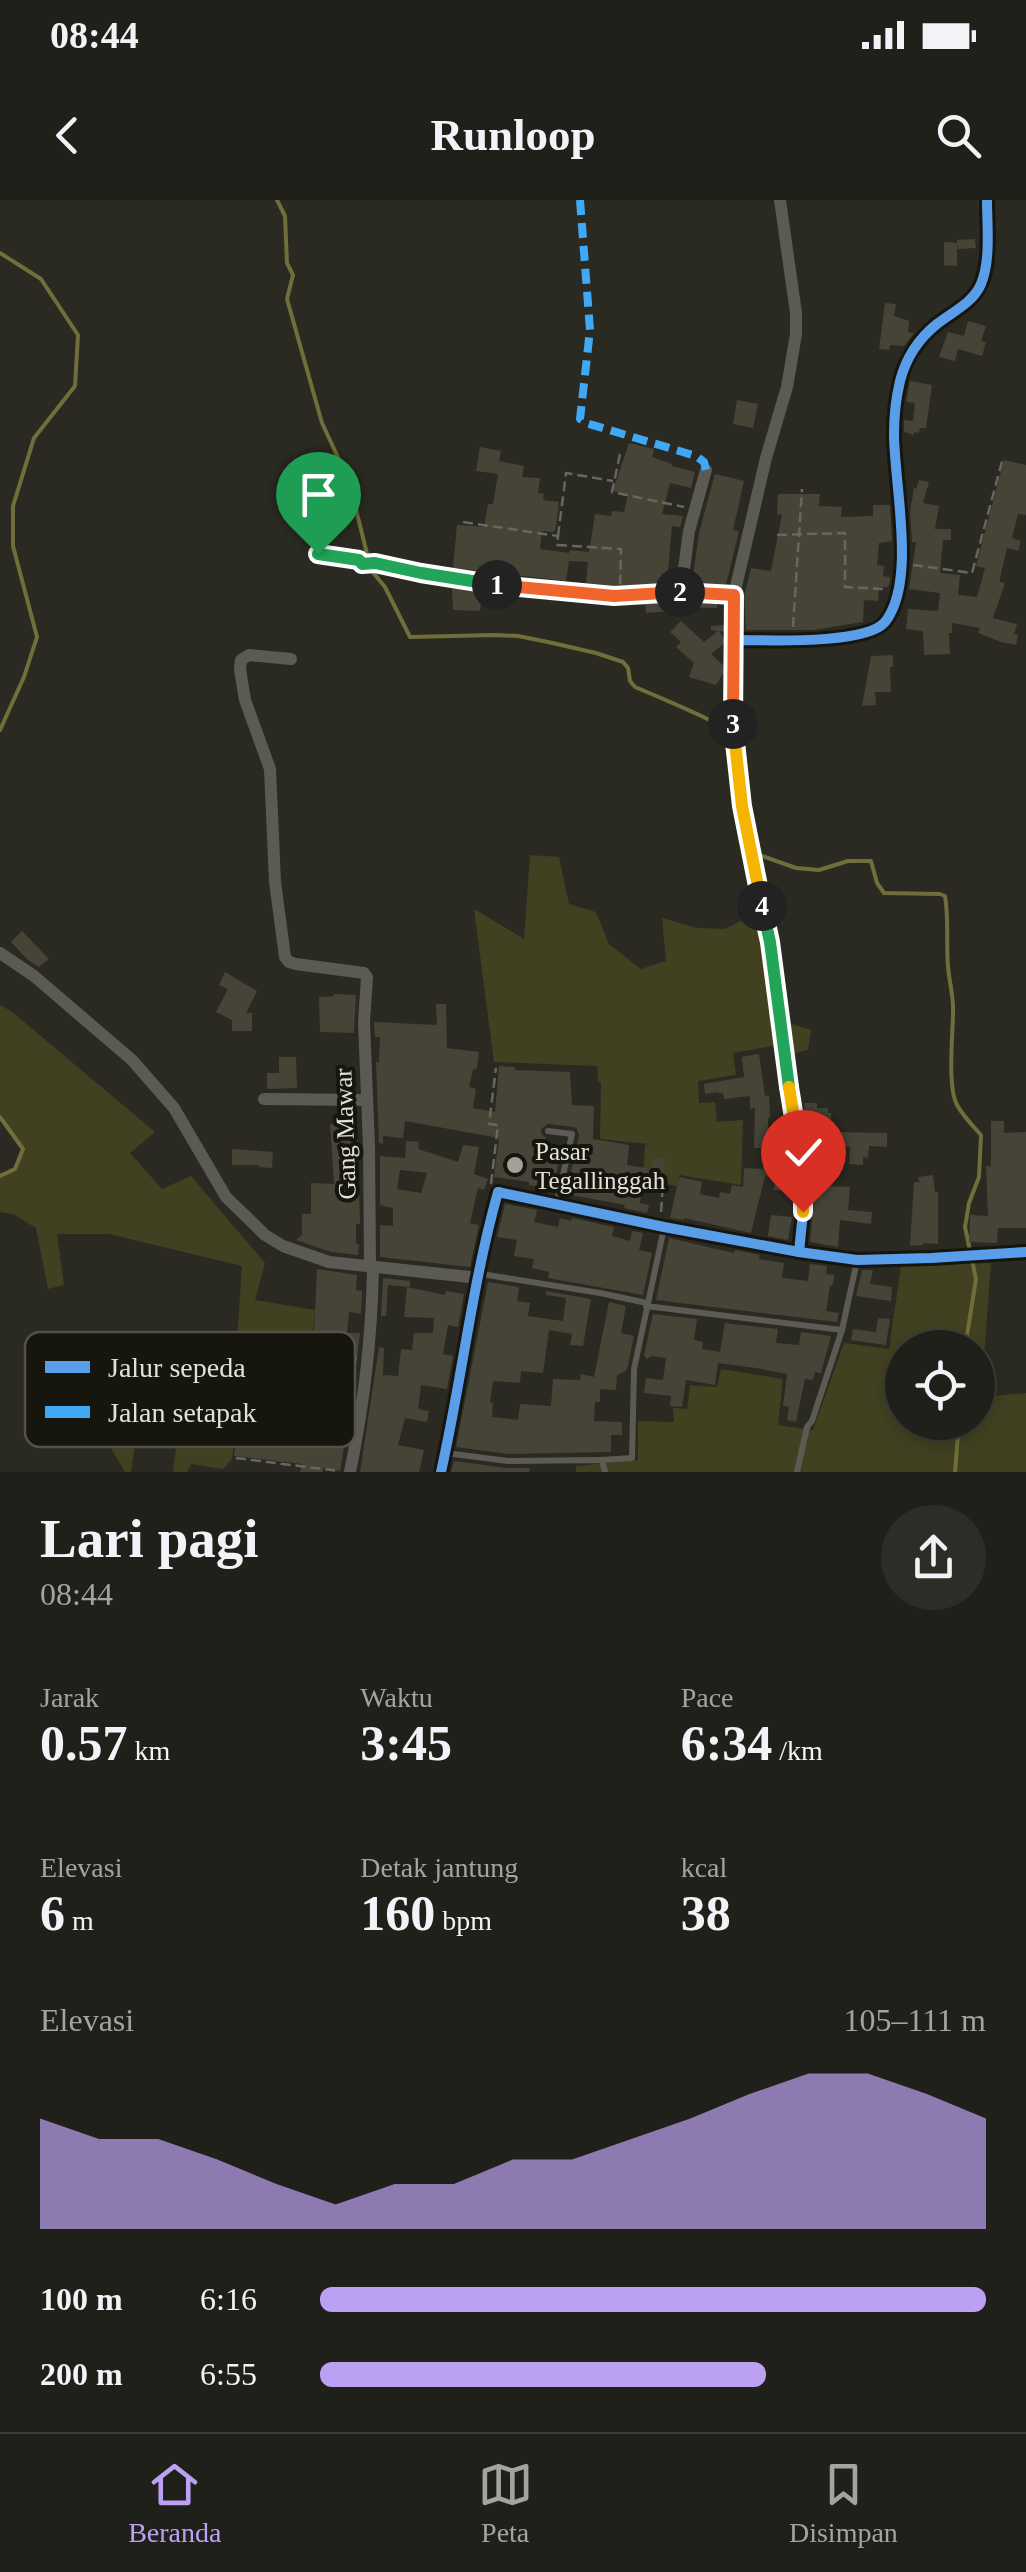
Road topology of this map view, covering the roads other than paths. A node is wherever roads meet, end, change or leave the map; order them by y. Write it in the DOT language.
graph roads {
  1 [pos="780,200"];
  2 [pos="987,200"];
  3 [pos="706,470"];
  4 [pos="421,573"];
  5 [pos="680,592"];
  6 [pos="734,595"];
  7 [pos="736,640"];
  8 [pos="291,659"];
  9 [pos="0,953"];
  10 [pos="264,1100"];
  11 [pos="367,1100"];
  12 [pos="548,1130"];
  13 [pos="557,1204"];
  14 [pos="660,1226"];
  15 [pos="799,1252"];
  16 [pos="1026,1252"];
  17 [pos="857,1260"];
  18 [pos="372,1266"];
  19 [pos="479,1276"];
  20 [pos="646,1305"];
  21 [pos="842,1330"];
  22 [pos="355,1431"];
  23 [pos="352,1447"];
  24 [pos="445,1453"];
  25 [pos="602,1460"];
  26 [pos="347,1472"];
  27 [pos="441,1472"];
  28 [pos="606,1472"];
  29 [pos="797,1472"];
  1 -- 6 [label="street"];
  2 -- 7 [label="street"];
  3 -- 5 [label="street"];
  4 -- 5 [label="street"];
  5 -- 6 [label="street"];
  6 -- 7 [label="street"];
  7 -- 15 [label="street"];
  8 -- 11 [label="street, Gang Mawar"];
  9 -- 18 [label="street"];
  10 -- 11 [label="street"];
  11 -- 18 [label="street, Gang Mawar"];
  12 -- 13 [label="lane"];
  13 -- 14 [label="street"];
  13 -- 19 [label="street"];
  14 -- 15 [label="street"];
  14 -- 20 [label="lane"];
  15 -- 17 [label="street"];
  16 -- 17 [label="street"];
  17 -- 21 [label="lane"];
  18 -- 19 [label="street"];
  18 -- 22 [label="street, Gang Mawar"];
  19 -- 20 [label="lane"];
  19 -- 24 [label="street"];
  20 -- 21 [label="lane"];
  20 -- 25 [label="lane"];
  21 -- 29 [label="lane"];
  23 -- 26 [label="street, Gang Mawar"];
  24 -- 25 [label="lane"];
  24 -- 27 [label="street"];
  25 -- 28 [label="lane"];
}
